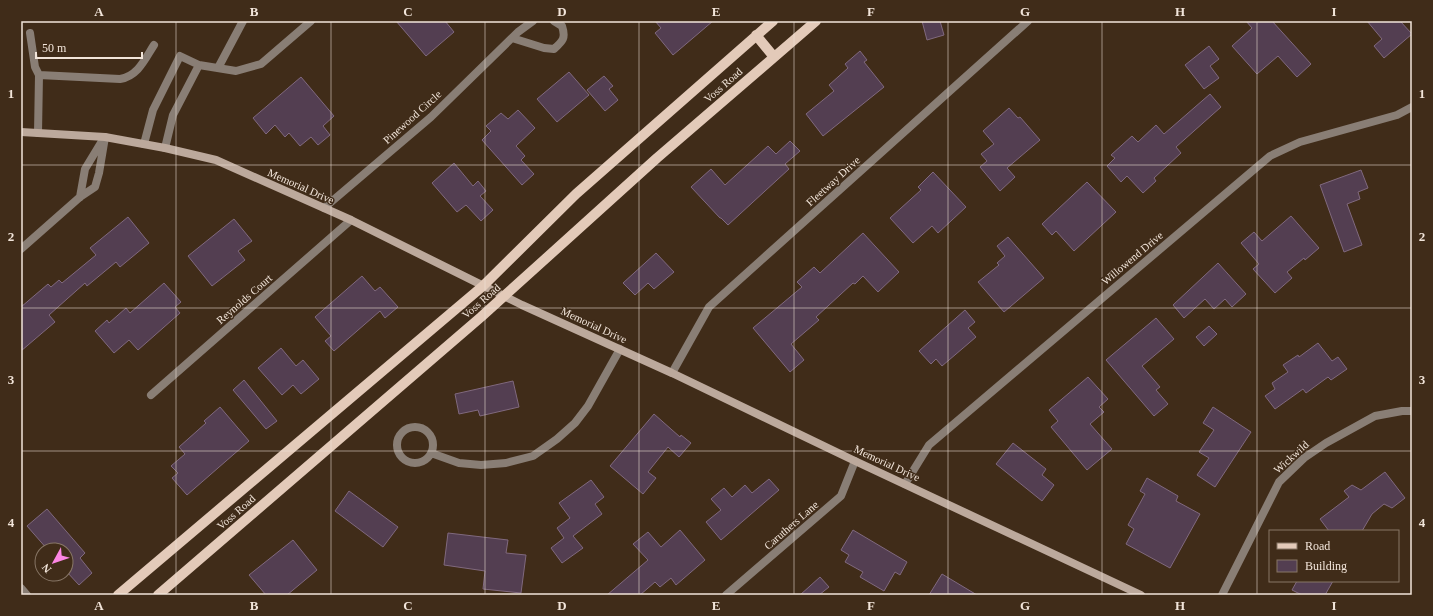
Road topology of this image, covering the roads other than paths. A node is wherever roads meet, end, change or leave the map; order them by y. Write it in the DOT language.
graph roads {
  1 [pos="311,21"];
  2 [pos="533,21"];
  3 [pos="554,21"];
  4 [pos="773,21"];
  5 [pos="816,21"];
  6 [pos="1028,21"];
  7 [pos="241,22"];
  8 [pos="30,33"];
  9 [pos="756,35"];
  10 [pos="512,38"];
  11 [pos="154,45"];
  12 [pos="774,57"];
  13 [pos="199,65"];
  14 [pos="218,68"];
  15 [pos="39,75"];
  16 [pos="1412,107"];
  17 [pos="21,132"];
  18 [pos="38,133"];
  19 [pos="105,137"];
  20 [pos="144,144"];
  21 [pos="165,148"];
  22 [pos="80,197"];
  23 [pos="324,208"];
  24 [pos="351,220"];
  25 [pos="21,249"];
  26 [pos="483,286"];
  27 [pos="504,296"];
  28 [pos="620,349"];
  29 [pos="672,373"];
  30 [pos="151,395"];
  31 [pos="1412,411"];
  32 [pos="431,453"];
  33 [pos="855,461"];
  34 [pos="906,484"];
  35 [pos="21,588"];
  36 [pos="27,595"];
  37 [pos="118,595"];
  38 [pos="158,595"];
  39 [pos="726,595"];
  40 [pos="1141,595"];
  41 [pos="1222,595"];
  1 -- 14 [label="street"];
  2 -- 10 [label="street, Pinewood Circle"];
  3 -- 10 [label="street"];
  4 -- 9 [label="main road, Voss Road"];
  5 -- 12 [label="main road, Voss Road"];
  6 -- 29 [label="street, Fleetway Drive"];
  7 -- 14 [label="street"];
  8 -- 15 [label="street"];
  9 -- 12 [label="main road"];
  9 -- 26 [label="main road, Voss Road"];
  10 -- 23 [label="street, Pinewood Circle"];
  11 -- 15 [label="street"];
  12 -- 27 [label="main road, Voss Road"];
  13 -- 14 [label="street"];
  13 -- 20 [label="street"];
  13 -- 21 [label="street"];
  15 -- 18 [label="street"];
  16 -- 34 [label="street, Willowend Drive"];
  17 -- 18 [label="street, Memorial Drive"];
  18 -- 19 [label="street, Memorial Drive"];
  19 -- 20 [label="street, Memorial Drive"];
  19 -- 22 [label="street"];
  19 -- 22 [label="street"];
  20 -- 21 [label="street, Memorial Drive"];
  21 -- 23 [label="street, Memorial Drive"];
  22 -- 25 [label="street"];
  23 -- 24 [label="street, Memorial Drive"];
  24 -- 26 [label="street, Memorial Drive"];
  24 -- 30 [label="street, Reynolds Court"];
  26 -- 27 [label="street, Memorial Drive"];
  26 -- 37 [label="main road, Voss Road"];
  27 -- 28 [label="street, Memorial Drive"];
  27 -- 38 [label="main road, Voss Road"];
  28 -- 29 [label="street, Memorial Drive"];
  28 -- 32 [label="street"];
  29 -- 33 [label="street, Memorial Drive"];
  31 -- 41 [label="street, Wickwild"];
  32 -- 32 [label="street"];
  33 -- 34 [label="street, Memorial Drive"];
  33 -- 39 [label="street, Caruthers Lane"];
  34 -- 40 [label="street, Memorial Drive"];
  35 -- 36 [label="street"];
}
